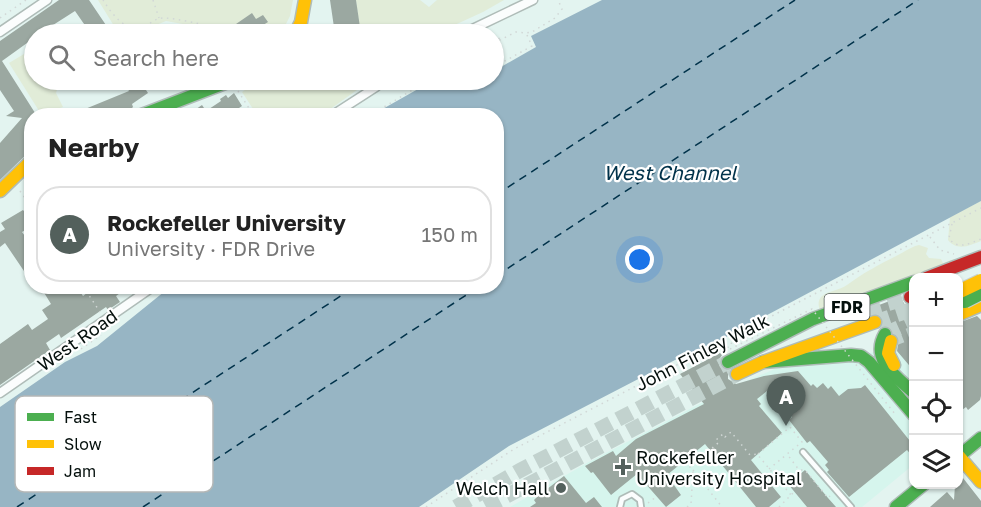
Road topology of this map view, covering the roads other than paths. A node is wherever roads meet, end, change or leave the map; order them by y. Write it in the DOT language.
graph roads {
  1 [pos="47,0"];
  2 [pos="305,0"];
  3 [pos="532,0"];
  4 [pos="301,24"];
  5 [pos="483,24"];
  6 [pos="0,32"];
  7 [pos="216,90"];
  8 [pos="371,90"];
  9 [pos="163,108"];
  10 [pos="343,108"];
  11 [pos="24,168"];
  12 [pos="0,191"];
  13 [pos="981,257"];
  14 [pos="939,273"];
  15 [pos="981,281"];
  16 [pos="909,284"];
  17 [pos="981,293"];
  18 [pos="143,294"];
  19 [pos="963,295"];
  20 [pos="963,296"];
  21 [pos="963,297"];
  22 [pos="981,300"];
  23 [pos="981,305"];
  24 [pos="866,310"];
  25 [pos="963,313"];
  26 [pos="875,322"];
  27 [pos="783,335"];
  28 [pos="888,337"];
  29 [pos="729,356"];
  30 [pos="763,362"];
  31 [pos="737,374"];
  32 [pos="909,388"];
  33 [pos="0,393"];
  34 [pos="909,409"];
  35 [pos="981,438"];
  36 [pos="803,452"];
  37 [pos="963,453"];
  38 [pos="963,461"];
  39 [pos="981,482"];
  40 [pos="918,489"];
  41 [pos="641,506"];
  42 [pos="620,507"];
  43 [pos="851,507"];
  44 [pos="896,507"];
  1 -- 6 [label="street"];
  2 -- 4 [label="main road"];
  3 -- 5 [label="street"];
  7 -- 9 [label="main road"];
  8 -- 10 [label="street"];
  11 -- 12 [label="main road"];
  13 -- 14 [label="main road"];
  15 -- 19 [label="main road, bridge"];
  16 -- 27 [label="main road, FDR"];
  17 -- 20 [label="main road, bridge"];
  18 -- 33 [label="street, West Road"];
  21 -- 22 [label="main road"];
  23 -- 25 [label="main road"];
  24 -- 27 [label="main road"];
  26 -- 30 [label="main road, FDR"];
  27 -- 29 [label="main road, FDR"];
  28 -- 32 [label="main road"];
  30 -- 31 [label="main road, FDR"];
  30 -- 34 [label="main road"];
  35 -- 37 [label="main road"];
  36 -- 43 [label="lane"];
  38 -- 39 [label="main road"];
  40 -- 44 [label="main road"];
  41 -- 42 [label="lane"];
}
